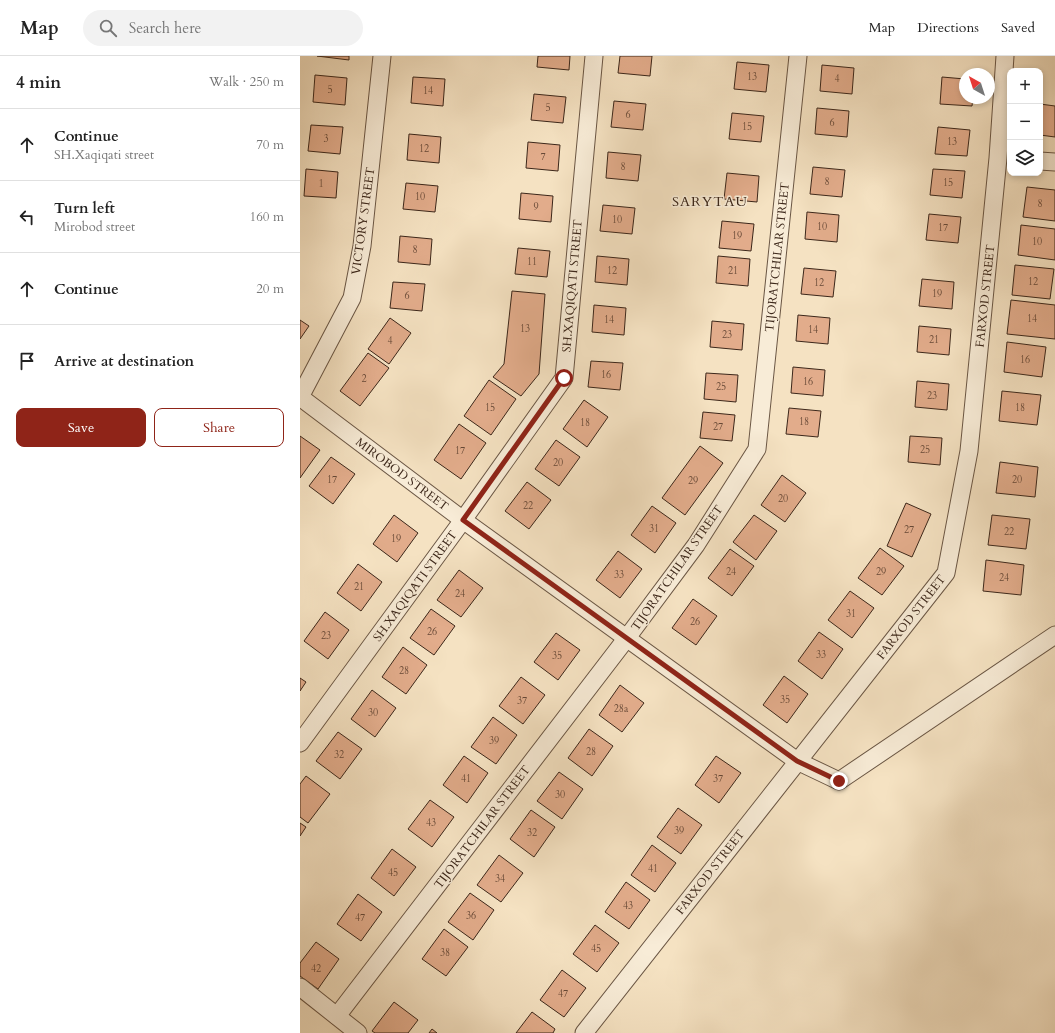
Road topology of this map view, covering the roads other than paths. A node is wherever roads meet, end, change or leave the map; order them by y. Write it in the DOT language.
graph roads {
  1 [pos="382,56"];
  2 [pos="594,56"];
  3 [pos="798,56"];
  4 [pos="1005,56"];
  5 [pos="1004,159"];
  6 [pos="1043,161"];
  7 [pos="1055,162"];
  8 [pos="300,397"];
  9 [pos="463,520"];
  10 [pos="1055,635"];
  11 [pos="626,639"];
  12 [pos="300,743"];
  13 [pos="797,761"];
  14 [pos="300,987"];
  15 [pos="337,1016"];
  16 [pos="358,1033"];
  17 [pos="584,1033"];
  1 -- 8 [label="street, VICTORY STREET"];
  2 -- 9 [label="street, SH.XAQIQATI STREET"];
  3 -- 11 [label="street, TIJORATCHILAR STREET"];
  4 -- 5 [label="street, FARXOD STREET"];
  5 -- 13 [label="street, FARXOD STREET"];
  6 -- 7 [label="street"];
  8 -- 9 [label="street, MIROBOD STREET"];
  9 -- 11 [label="street, MIROBOD STREET"];
  9 -- 12 [label="street, SH.XAQIQATI STREET"];
  10 -- 13 [label="street, MIROBOD STREET"];
  11 -- 13 [label="street, MIROBOD STREET"];
  11 -- 15 [label="street, TIJORATCHILAR STREET"];
  13 -- 17 [label="street, FARXOD STREET"];
  14 -- 15 [label="street"];
  15 -- 16 [label="street"];
}
